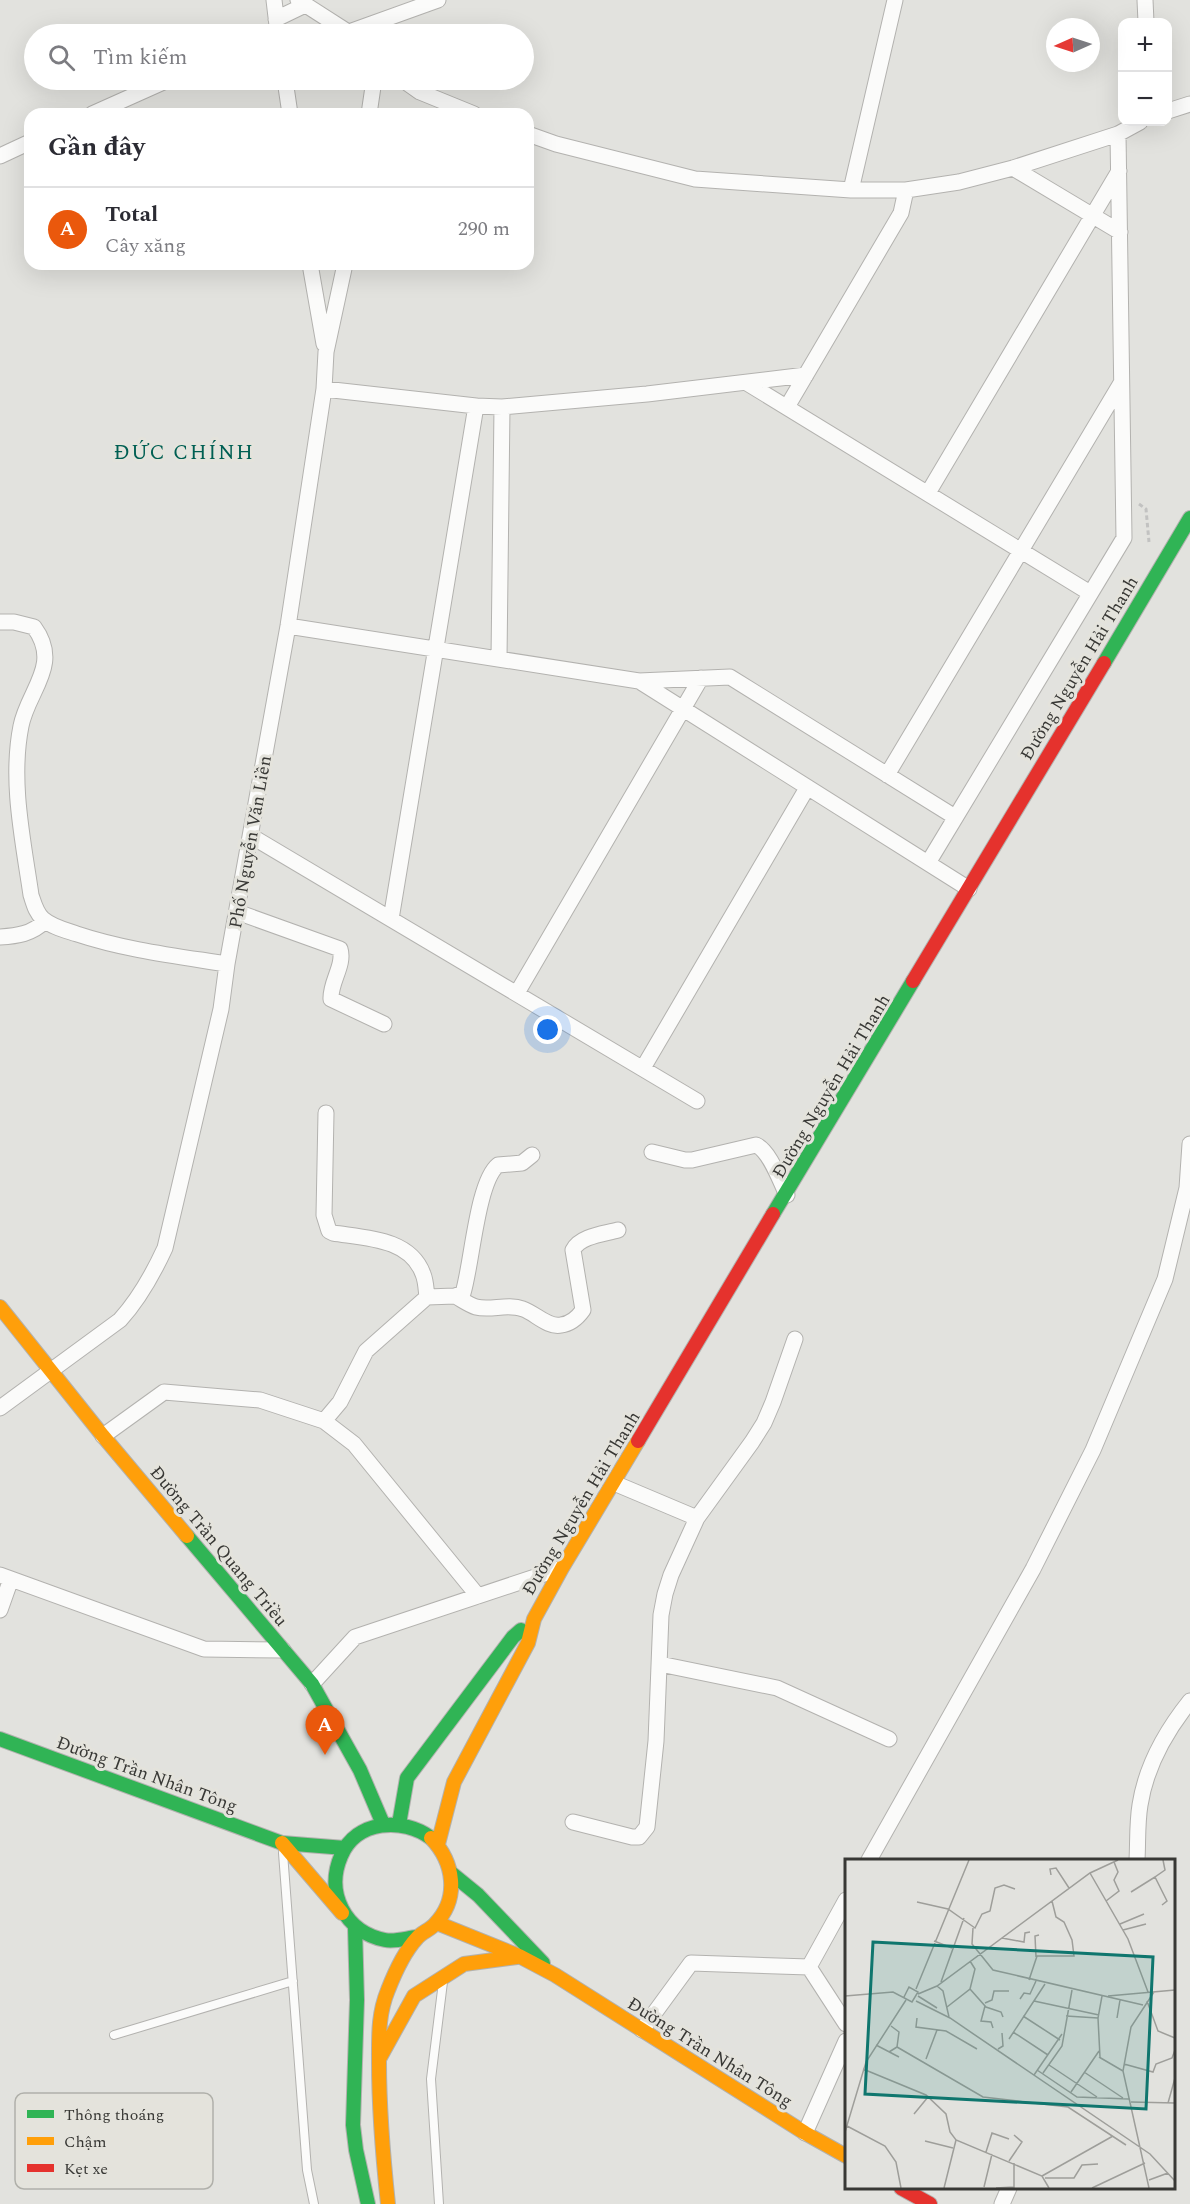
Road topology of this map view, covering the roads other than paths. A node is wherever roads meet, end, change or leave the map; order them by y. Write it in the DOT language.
graph roads {
  1 [pos="274,0"];
  2 [pos="438,0"];
  3 [pos="895,0"];
  4 [pos="1145,0"];
  5 [pos="302,3"];
  6 [pos="1146,18"];
  7 [pos="275,24"];
  8 [pos="281,24"];
  9 [pos="336,24"];
  10 [pos="374,24"];
  11 [pos="146,90"];
  12 [pos="286,90"];
  13 [pos="373,90"];
  14 [pos="417,90"];
  15 [pos="1190,104"];
  16 [pos="105,108"];
  17 [pos="289,108"];
  18 [pos="370,108"];
  19 [pos="459,108"];
  20 [pos="1172,109"];
  21 [pos="1133,126"];
  22 [pos="1118,134"];
  23 [pos="534,136"];
  24 [pos="24,145"];
  25 [pos="0,156"];
  26 [pos="1013,168"];
  27 [pos="1119,171"];
  28 [pos="851,190"];
  29 [pos="906,190"];
  30 [pos="1092,216"];
  31 [pos="1120,232"];
  32 [pos="311,270"];
  33 [pos="344,270"];
  34 [pos="326,352"];
  35 [pos="806,375"];
  36 [pos="1121,381"];
  37 [pos="747,383"];
  38 [pos="324,389"];
  39 [pos="476,406"];
  40 [pos="502,407"];
  41 [pos="787,407"];
  42 [pos="928,493"];
  43 [pos="1188,521"];
  44 [pos="1021,551"];
  45 [pos="1090,593"];
  46 [pos="0,622"];
  47 [pos="288,626"];
  48 [pos="436,649"];
  49 [pos="499,659"];
  50 [pos="701,678"];
  51 [pos="639,681"];
  52 [pos="682,709"];
  53 [pos="887,775"];
  54 [pos="807,788"];
  55 [pos="955,817"];
  56 [pos="251,836"];
  57 [pos="928,863"];
  58 [pos="969,889"];
  59 [pos="237,912"];
  60 [pos="391,919"];
  61 [pos="45,921"];
  62 [pos="0,937"];
  63 [pos="227,964"];
  64 [pos="517,993"];
  65 [pos="384,1024"];
  66 [pos="643,1068"];
  67 [pos="697,1101"];
  68 [pos="326,1113"];
  69 [pos="1190,1144"];
  70 [pos="652,1152"];
  71 [pos="532,1155"];
  72 [pos="787,1195"];
  73 [pos="618,1230"];
  74 [pos="455,1296"];
  75 [pos="427,1297"];
  76 [pos="0,1307"];
  77 [pos="795,1339"];
  78 [pos="51,1371"];
  79 [pos="0,1408"];
  80 [pos="324,1421"];
  81 [pos="103,1436"];
  82 [pos="614,1483"];
  83 [pos="698,1518"];
  84 [pos="562,1568"];
  85 [pos="5,1577"];
  86 [pos="478,1596"];
  87 [pos="0,1610"];
  88 [pos="534,1619"];
  89 [pos="283,1650"];
  90 [pos="660,1664"];
  91 [pos="312,1684"];
  92 [pos="1188,1708"];
  93 [pos="0,1739"];
  94 [pos="889,1739"];
  95 [pos="573,1821"];
  96 [pos="383,1824"];
  97 [pos="399,1824"];
  98 [pos="282,1843"];
  99 [pos="438,1844"];
  100 [pos="345,1848"];
  101 [pos="870,1859"];
  102 [pos="1137,1859"];
  103 [pos="452,1873"];
  104 [pos="845,1902"];
  105 [pos="344,1915"];
  106 [pos="437,1923"];
  107 [pos="355,1928"];
  108 [pos="417,1937"];
  109 [pos="519,1956"];
  110 [pos="809,1967"];
  111 [pos="555,1975"];
  112 [pos="443,1979"];
  113 [pos="293,1981"];
  114 [pos="845,2023"];
  115 [pos="642,2030"];
  116 [pos="114,2035"];
  117 [pos="845,2043"];
  118 [pos="379,2059"];
  119 [pos="805,2133"];
  120 [pos="845,2155"];
  121 [pos="904,2189"];
  122 [pos="1008,2189"];
  123 [pos="314,2204"];
  124 [pos="368,2204"];
  125 [pos="388,2204"];
  126 [pos="439,2204"];
  127 [pos="930,2204"];
  128 [pos="1002,2204"];
  1 -- 7 [label="street"];
  2 -- 10 [label="street"];
  3 -- 28 [label="street"];
  4 -- 6 [label="street"];
  5 -- 8 [label="street"];
  5 -- 9 [label="street"];
  11 -- 16 [label="street"];
  12 -- 17 [label="street"];
  13 -- 18 [label="street"];
  14 -- 19 [label="street"];
  15 -- 20 [label="street"];
  21 -- 22 [label="street"];
  22 -- 26 [label="street"];
  22 -- 27 [label="street"];
  23 -- 28 [label="street"];
  24 -- 25 [label="street"];
  26 -- 29 [label="street"];
  26 -- 30 [label="street"];
  27 -- 30 [label="street"];
  27 -- 31 [label="street"];
  28 -- 29 [label="street"];
  29 -- 35 [label="street"];
  30 -- 31 [label="street"];
  30 -- 42 [label="street"];
  31 -- 36 [label="street"];
  32 -- 34 [label="street"];
  33 -- 34 [label="street, Phố Nguyễn Văn Liền"];
  34 -- 38 [label="street, Phố Nguyễn Văn Liền"];
  35 -- 37 [label="street"];
  35 -- 41 [label="street"];
  36 -- 44 [label="street"];
  36 -- 45 [label="street"];
  37 -- 40 [label="street"];
  37 -- 41 [label="street"];
  38 -- 39 [label="street"];
  38 -- 47 [label="street, Phố Nguyễn Văn Liền"];
  39 -- 40 [label="street"];
  39 -- 48 [label="street"];
  40 -- 49 [label="street"];
  41 -- 42 [label="street"];
  42 -- 44 [label="street"];
  43 -- 58 [label="main road, Đường Nguyễn Hải Thanh"];
  44 -- 45 [label="street"];
  44 -- 53 [label="street"];
  45 -- 55 [label="street"];
  46 -- 61 [label="street"];
  47 -- 48 [label="street"];
  47 -- 56 [label="street, Phố Nguyễn Văn Liền"];
  48 -- 49 [label="street"];
  48 -- 60 [label="street"];
  49 -- 51 [label="street"];
  50 -- 51 [label="street"];
  50 -- 52 [label="street"];
  50 -- 53 [label="street"];
  51 -- 52 [label="street"];
  52 -- 54 [label="street"];
  52 -- 64 [label="street"];
  53 -- 55 [label="street"];
  54 -- 57 [label="street"];
  54 -- 66 [label="street"];
  55 -- 57 [label="street"];
  56 -- 59 [label="street, Phố Nguyễn Văn Liền"];
  56 -- 60 [label="street"];
  57 -- 58 [label="street"];
  58 -- 72 [label="main road, Đường Nguyễn Hải Thanh"];
  59 -- 63 [label="street, Phố Nguyễn Văn Liền"];
  59 -- 65 [label="street"];
  60 -- 64 [label="street"];
  61 -- 62 [label="street"];
  61 -- 63 [label="street"];
  63 -- 78 [label="street, Phố Nguyễn Văn Liền"];
  64 -- 66 [label="street"];
  66 -- 67 [label="street"];
  68 -- 75 [label="street"];
  69 -- 101 [label="street"];
  70 -- 72 [label="street"];
  71 -- 74 [label="street"];
  72 -- 82 [label="main road, Đường Nguyễn Hải Thanh"];
  73 -- 74 [label="street"];
  74 -- 75 [label="street"];
  75 -- 80 [label="street"];
  76 -- 78 [label="main road, Đường Trần Quang Triều"];
  77 -- 83 [label="street"];
  78 -- 79 [label="street, Phố Nguyễn Văn Liền"];
  78 -- 81 [label="main road, Đường Trần Quang Triều"];
  80 -- 81 [label="street"];
  80 -- 86 [label="street"];
  81 -- 89 [label="main road, Đường Trần Quang Triều"];
  82 -- 83 [label="street"];
  82 -- 84 [label="main road, Đường Nguyễn Hải Thanh"];
  83 -- 90 [label="street"];
  84 -- 86 [label="street"];
  84 -- 88 [label="main road, Đường Nguyễn Hải Thanh"];
  85 -- 87 [label="street"];
  85 -- 89 [label="street"];
  86 -- 91 [label="street"];
  88 -- 97 [label="main road, Đường Nguyễn Hải Thanh"];
  88 -- 99 [label="main road, Đường Nguyễn Hải Thanh"];
  89 -- 91 [label="main road, Đường Trần Quang Triều"];
  90 -- 94 [label="street"];
  90 -- 95 [label="street"];
  91 -- 96 [label="main road, Đường Trần Quang Triều"];
  92 -- 102 [label="street"];
  93 -- 98 [label="main road, Đường Trần Nhân Tông"];
  96 -- 97 [label="main road"];
  96 -- 100 [label="main road"];
  97 -- 99 [label="main road"];
  98 -- 100 [label="main road, Đường Trần Nhân Tông"];
  98 -- 105 [label="main road, Đường Trần Nhân Tông"];
  98 -- 113 [label="lane"];
  99 -- 103 [label="main road"];
  100 -- 105 [label="main road"];
  103 -- 106 [label="main road"];
  103 -- 111 [label="main road, Đường Trần Nhân Tông"];
  104 -- 110 [label="street"];
  105 -- 107 [label="main road"];
  106 -- 108 [label="main road"];
  106 -- 109 [label="main road, Đường Trần Nhân Tông"];
  107 -- 108 [label="main road"];
  107 -- 124 [label="main road"];
  108 -- 118 [label="main road"];
  109 -- 111 [label="main road, Đường Trần Nhân Tông"];
  109 -- 112 [label="main road"];
  110 -- 114 [label="street"];
  110 -- 115 [label="street"];
  111 -- 115 [label="main road, Đường Trần Nhân Tông"];
  112 -- 118 [label="main road"];
  112 -- 126 [label="lane"];
  113 -- 116 [label="lane"];
  113 -- 123 [label="lane"];
  115 -- 119 [label="main road, Đường Trần Nhân Tông"];
  117 -- 119 [label="street"];
  118 -- 125 [label="main road"];
  119 -- 120 [label="main road, Đường Trần Nhân Tông"];
  121 -- 127 [label="main road"];
  122 -- 128 [label="street"];
}
